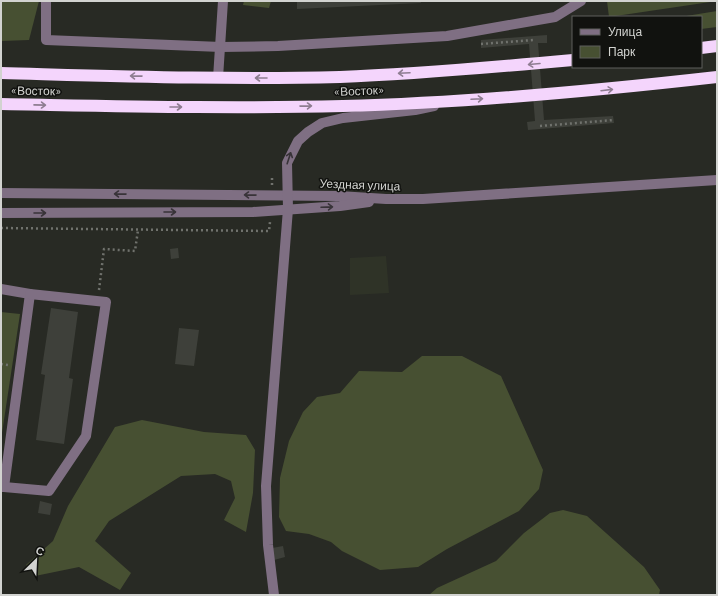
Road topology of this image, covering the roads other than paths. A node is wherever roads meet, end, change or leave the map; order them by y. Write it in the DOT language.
graph roads {
  1 [pos="46,1"];
  2 [pos="223,1"];
  3 [pos="581,1"];
  4 [pos="717,46"];
  5 [pos="221,47"];
  6 [pos="702,48"];
  7 [pos="572,60"];
  8 [pos="1,73"];
  9 [pos="717,76"];
  10 [pos="218,78"];
  11 [pos="457,100"];
  12 [pos="1,104"];
  13 [pos="717,180"];
  14 [pos="1,193"];
  15 [pos="289,196"];
  16 [pos="386,199"];
  17 [pos="288,209"];
  18 [pos="1,213"];
  19 [pos="1,289"];
  20 [pos="30,294"];
  21 [pos="3,487"];
  22 [pos="274,595"];
  1 -- 5 [label="street"];
  2 -- 5 [label="street"];
  3 -- 5 [label="street"];
  4 -- 6 [label="highway"];
  5 -- 10 [label="street"];
  7 -- 10 [label="highway, «Восток», one-way"];
  10 -- 8 [label="highway, «Восток», one-way"];
  11 -- 9 [label="highway, «Восток», one-way"];
  12 -- 11 [label="highway, «Восток», one-way"];
  15 -- 11 [label="street, one-way"];
  13 -- 16 [label="street, Уездная улица"];
  15 -- 14 [label="street, Уездная улица, one-way"];
  15 -- 16 [label="street, Уездная улица"];
  15 -- 17 [label="street"];
  17 -- 16 [label="street, one-way"];
  18 -- 17 [label="street, one-way"];
  17 -- 22 [label="street"];
  19 -- 20 [label="street"];
  20 -- 21 [label="street"];
  20 -- 21 [label="street"];
}
